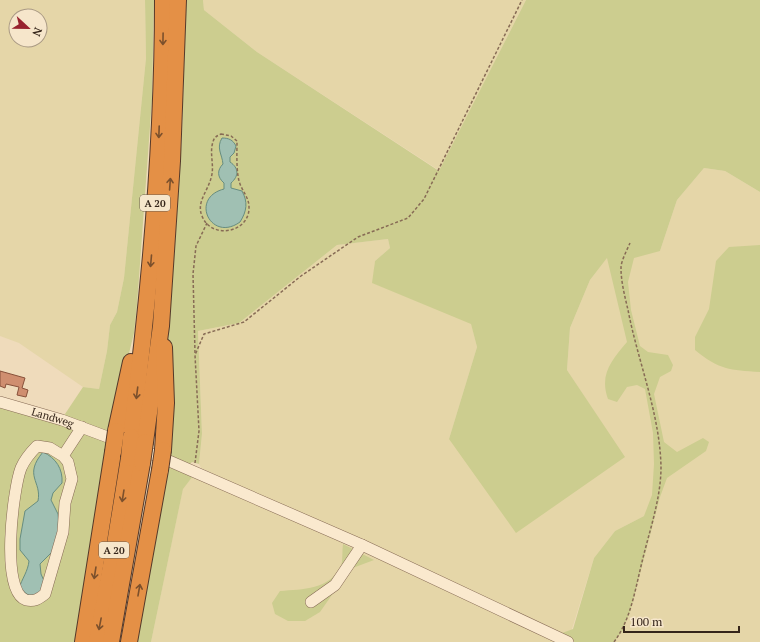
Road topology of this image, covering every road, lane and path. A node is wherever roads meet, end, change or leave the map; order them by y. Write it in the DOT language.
graph roads {
  1 [pos="163,0"];
  2 [pos="178,0"];
  3 [pos="522,0"];
  4 [pos="207,223"];
  5 [pos="630,243"];
  6 [pos="146,313"];
  7 [pos="161,326"];
  8 [pos="195,355"];
  9 [pos="0,402"];
  10 [pos="82,427"];
  11 [pos="111,434"];
  12 [pos="138,440"];
  13 [pos="63,456"];
  14 [pos="135,460"];
  15 [pos="194,472"];
  16 [pos="362,545"];
  17 [pos="311,602"];
  18 [pos="86,626"];
  19 [pos="79,642"];
  20 [pos="83,642"];
  21 [pos="97,642"];
  22 [pos="111,642"];
  23 [pos="129,642"];
  24 [pos="568,642"];
  25 [pos="614,642"];
  1 -- 6 [label="highway, A 20, one-way"];
  7 -- 2 [label="highway, A 20, one-way"];
  3 -- 8 [label="path"];
  4 -- 4 [label="path"];
  4 -- 8 [label="path"];
  5 -- 25 [label="path"];
  6 -- 11 [label="highway"];
  6 -- 12 [label="highway, A 20, one-way"];
  7 -- 12 [label="highway, A 20"];
  23 -- 7 [label="highway, one-way, bridge"];
  8 -- 15 [label="path"];
  9 -- 10 [label="street, Landweg"];
  10 -- 11 [label="street, Landweg"];
  10 -- 13 [label="street"];
  11 -- 15 [label="street, Landweg"];
  11 -- 18 [label="highway, one-way, bridge"];
  12 -- 14 [label="highway, A 20, bridge"];
  13 -- 13 [label="street"];
  14 -- 21 [label="highway, A 20, one-way"];
  14 -- 22 [label="highway, A 20"];
  15 -- 16 [label="street, Landweg"];
  16 -- 17 [label="street"];
  16 -- 24 [label="street, Landweg"];
  18 -- 19 [label="highway"];
  18 -- 20 [label="highway"];
}
